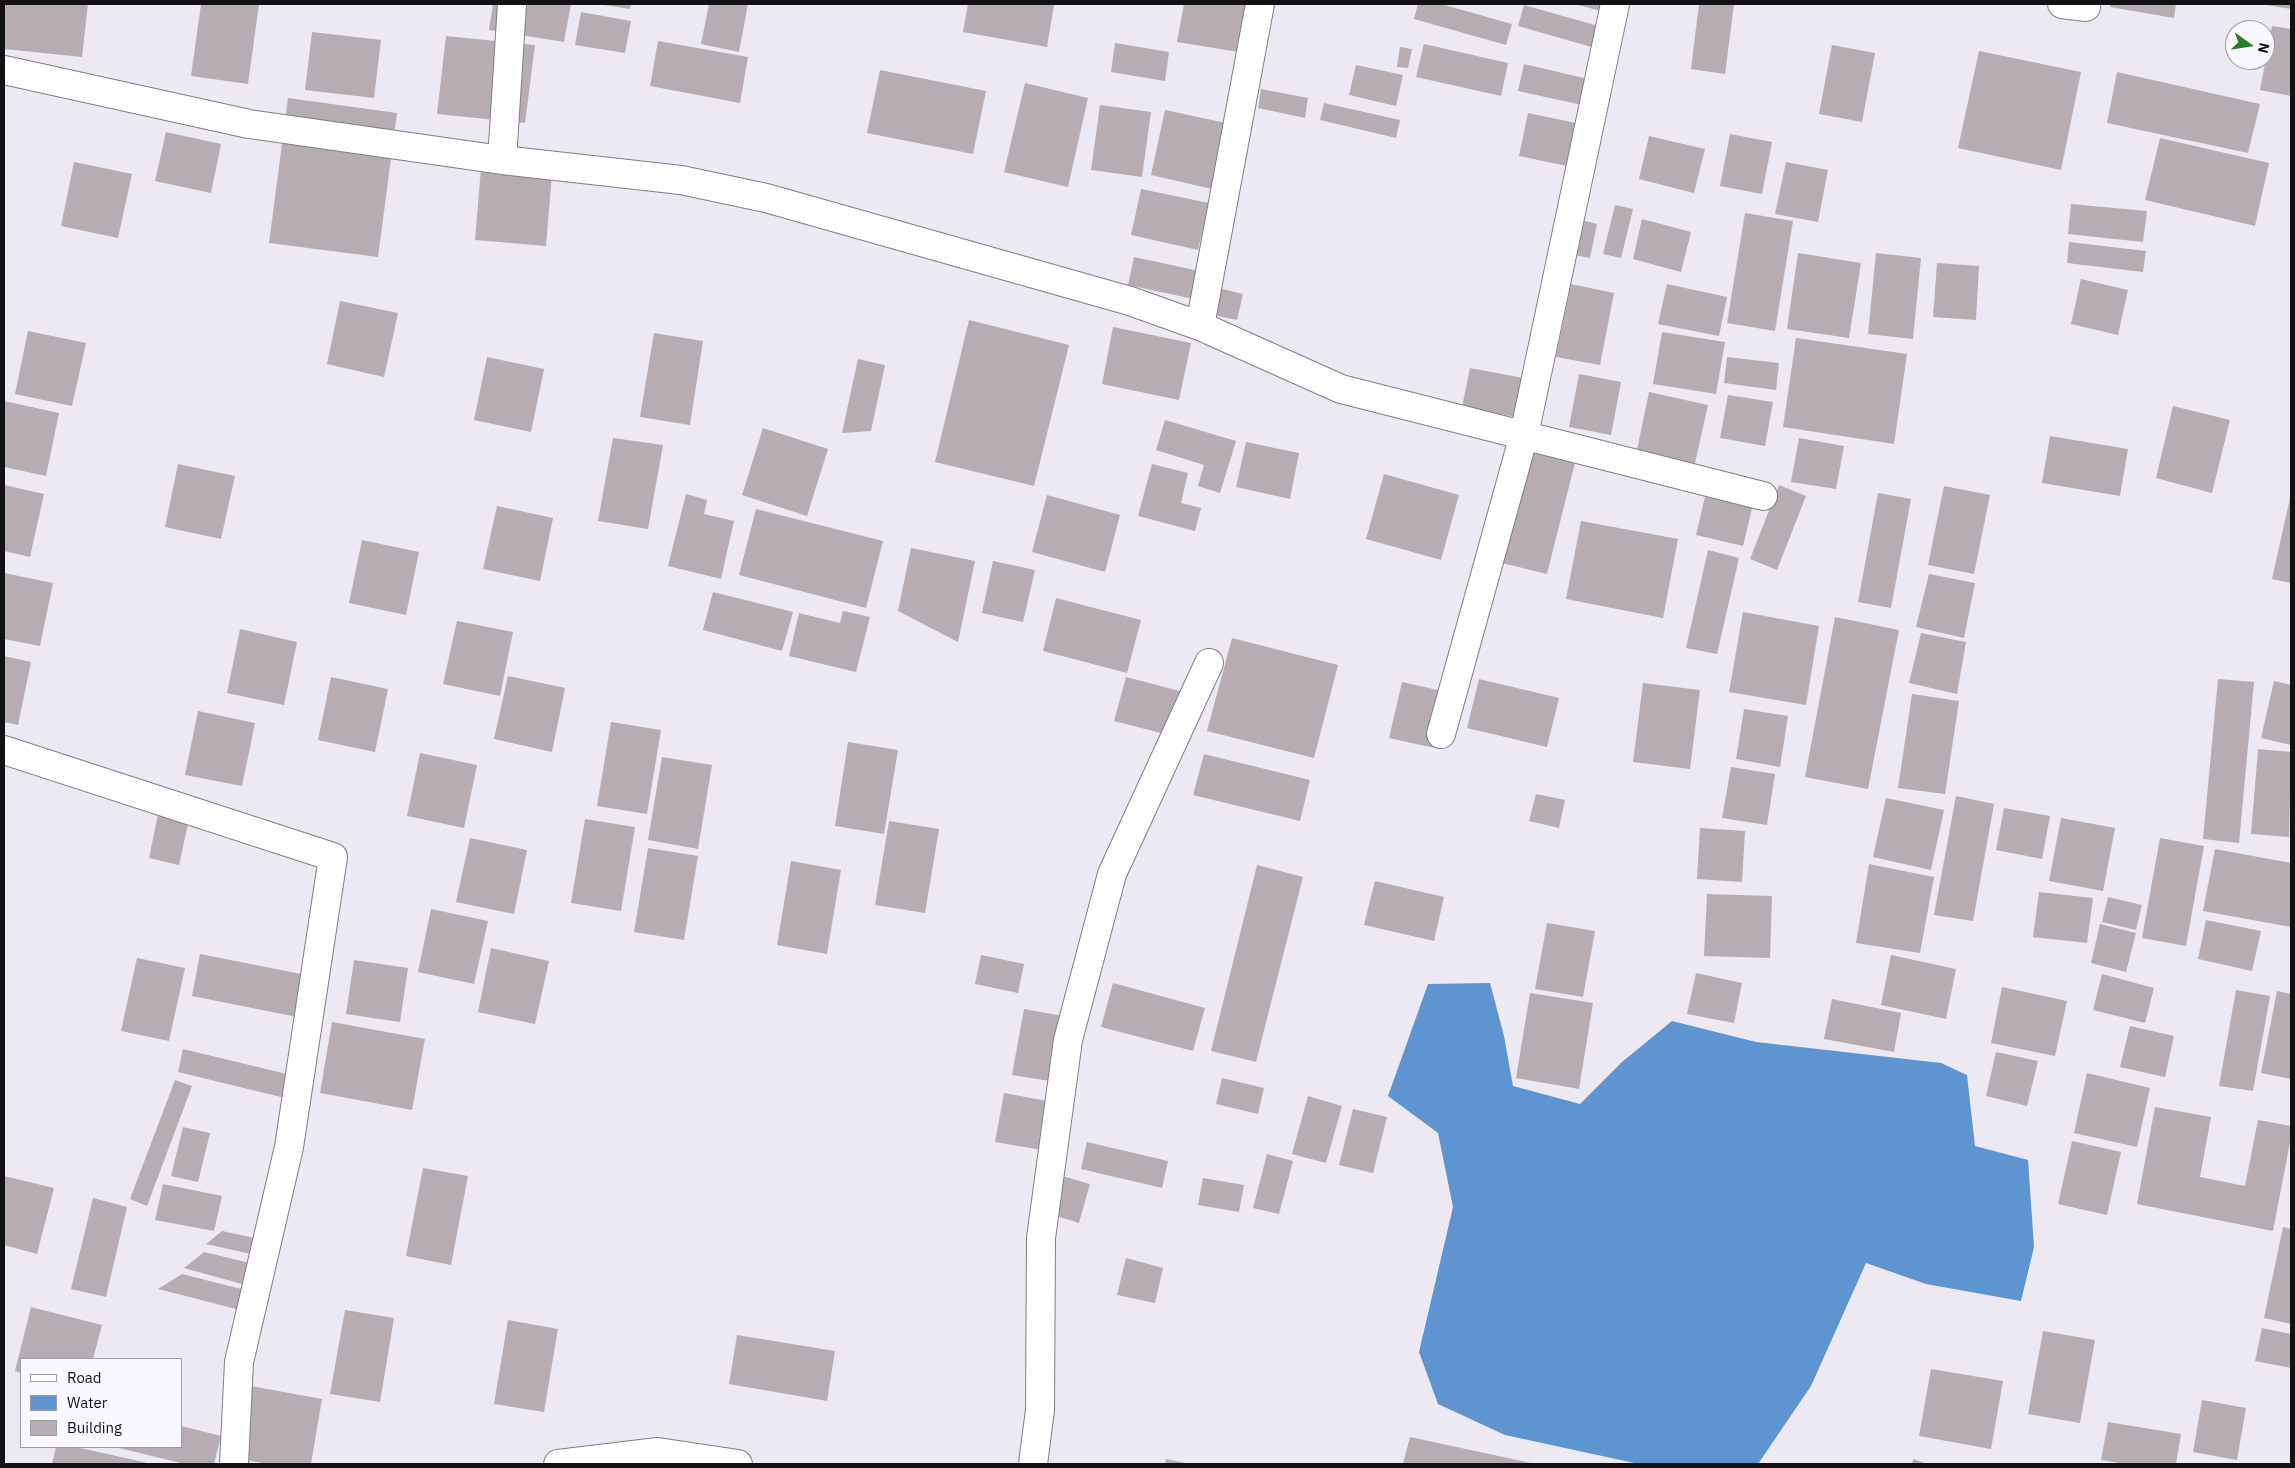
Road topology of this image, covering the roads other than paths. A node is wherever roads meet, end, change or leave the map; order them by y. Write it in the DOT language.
graph roads {
  1 [pos="512,4"];
  2 [pos="1260,4"];
  3 [pos="1615,4"];
  4 [pos="2062,4"];
  5 [pos="2086,4"];
  6 [pos="4,70"];
  7 [pos="502,160"];
  8 [pos="1200,326"];
  9 [pos="1524,436"];
  10 [pos="1763,496"];
  11 [pos="1209,663"];
  12 [pos="1442,734"];
  13 [pos="4,750"];
  14 [pos="234,1464"];
  15 [pos="558,1464"];
  16 [pos="738,1464"];
  17 [pos="1033,1464"];
  1 -- 7 [label="street"];
  2 -- 8 [label="street"];
  3 -- 9 [label="street"];
  4 -- 5 [label="street"];
  6 -- 7 [label="street"];
  7 -- 8 [label="street"];
  8 -- 9 [label="street"];
  9 -- 10 [label="street"];
  9 -- 12 [label="street"];
  11 -- 17 [label="street"];
  13 -- 14 [label="street"];
  15 -- 16 [label="street"];
}
